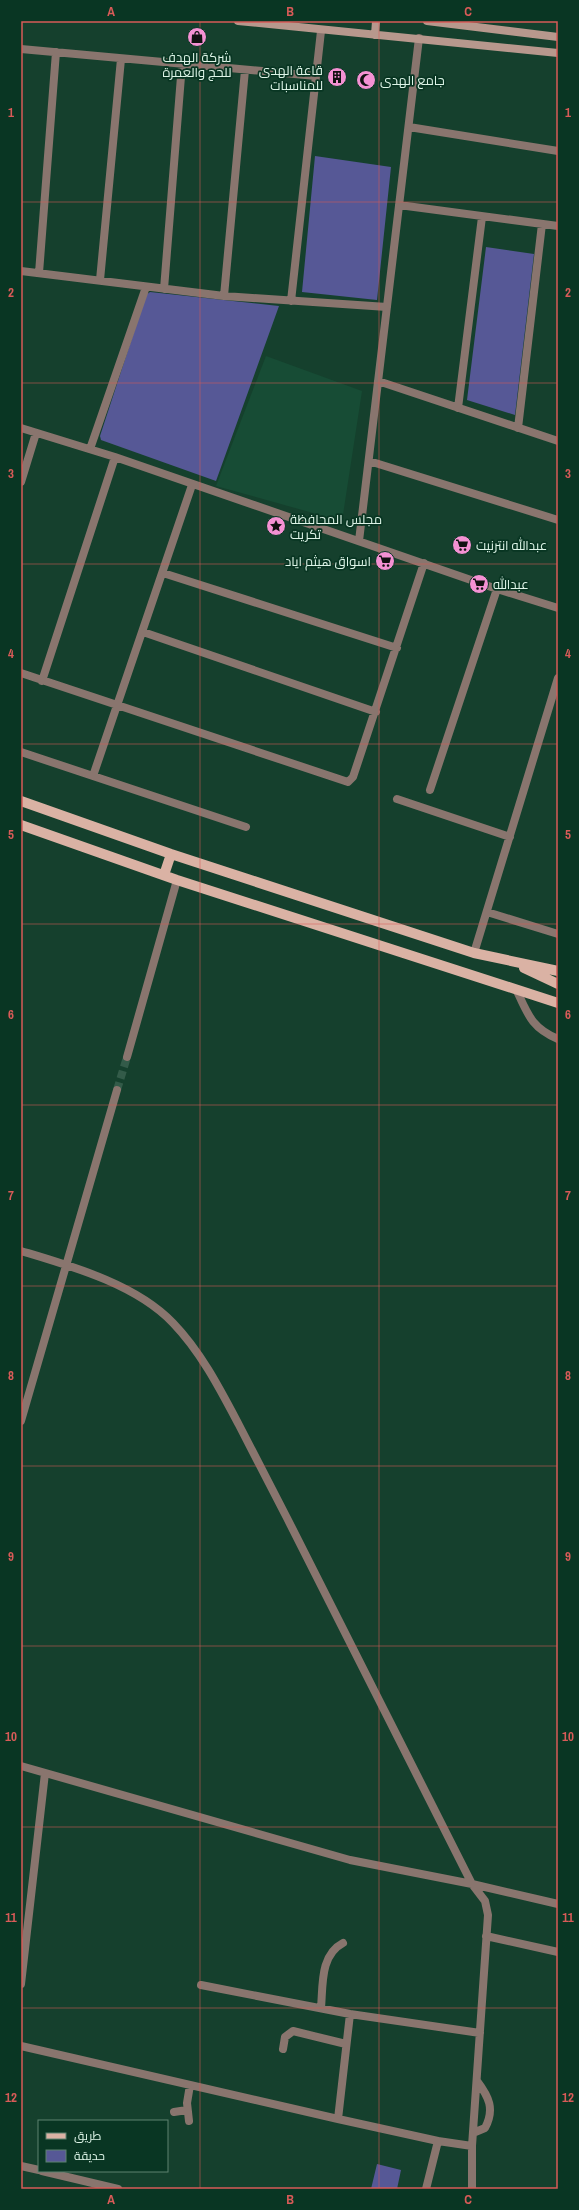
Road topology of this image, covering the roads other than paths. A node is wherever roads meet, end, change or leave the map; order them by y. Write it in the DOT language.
graph roads {
  1 [pos="238,21"];
  2 [pos="376,21"];
  3 [pos="427,21"];
  4 [pos="462,23"];
  5 [pos="321,31"];
  6 [pos="375,35"];
  7 [pos="558,37"];
  8 [pos="419,38"];
  9 [pos="21,49"];
  10 [pos="56,52"];
  11 [pos="558,53"];
  12 [pos="121,59"];
  13 [pos="182,64"];
  14 [pos="245,70"];
  15 [pos="316,76"];
  16 [pos="409,127"];
  17 [pos="558,151"];
  18 [pos="399,205"];
  19 [pos="482,217"];
  20 [pos="542,224"];
  21 [pos="558,226"];
  22 [pos="21,271"];
  23 [pos="39,273"];
  24 [pos="100,280"];
  25 [pos="146,286"];
  26 [pos="164,289"];
  27 [pos="224,296"];
  28 [pos="291,301"];
  29 [pos="387,307"];
  30 [pos="378,381"];
  31 [pos="458,408"];
  32 [pos="21,428"];
  33 [pos="518,428"];
  34 [pos="36,433"];
  35 [pos="558,441"];
  36 [pos="90,450"];
  37 [pos="115,457"];
  38 [pos="369,461"];
  39 [pos="21,482"];
  40 [pos="192,485"];
  41 [pos="558,520"];
  42 [pos="359,541"];
  43 [pos="424,563"];
  44 [pos="163,573"];
  45 [pos="497,589"];
  46 [pos="558,608"];
  47 [pos="143,632"];
  48 [pos="397,648"];
  49 [pos="21,673"];
  50 [pos="558,678"];
  51 [pos="42,681"];
  52 [pos="554,702"];
  53 [pos="117,706"];
  54 [pos="376,712"];
  55 [pos="21,752"];
  56 [pos="93,776"];
  57 [pos="430,790"];
  58 [pos="397,799"];
  59 [pos="21,801"];
  60 [pos="21,825"];
  61 [pos="246,827"];
  62 [pos="510,837"];
  63 [pos="171,854"];
  64 [pos="164,875"];
  65 [pos="177,880"];
  66 [pos="487,912"];
  67 [pos="558,934"];
  68 [pos="474,953"];
  69 [pos="514,963"];
  70 [pos="558,971"];
  71 [pos="558,984"];
  72 [pos="517,990"];
  73 [pos="558,1003"];
  74 [pos="558,1039"];
  75 [pos="127,1057"];
  76 [pos="117,1090"];
  77 [pos="21,1251"];
  78 [pos="67,1264"];
  79 [pos="21,1421"];
  80 [pos="21,1766"];
  81 [pos="45,1773"];
  82 [pos="472,1884"];
  83 [pos="558,1904"];
  84 [pos="486,1936"];
  85 [pos="343,1943"];
  86 [pos="558,1952"];
  87 [pos="21,1984"];
  88 [pos="201,1985"];
  89 [pos="320,2008"];
  90 [pos="350,2014"];
  91 [pos="480,2033"];
  92 [pos="346,2044"];
  93 [pos="21,2046"];
  94 [pos="283,2049"];
  95 [pos="477,2082"];
  96 [pos="190,2085"];
  97 [pos="187,2110"];
  98 [pos="174,2112"];
  99 [pos="338,2119"];
  100 [pos="190,2121"];
  101 [pos="473,2133"];
  102 [pos="438,2141"];
  103 [pos="472,2146"];
  104 [pos="21,2166"];
  105 [pos="38,2170"];
  106 [pos="44,2172"];
  107 [pos="118,2189"];
  108 [pos="426,2189"];
  109 [pos="472,2189"];
  1 -- 5 [label="main road"];
  2 -- 6 [label="main road"];
  3 -- 4 [label="main road"];
  4 -- 7 [label="main road"];
  5 -- 6 [label="main road"];
  5 -- 15 [label="street"];
  6 -- 8 [label="main road"];
  8 -- 11 [label="main road"];
  8 -- 16 [label="street"];
  9 -- 10 [label="street"];
  10 -- 12 [label="street"];
  10 -- 23 [label="street"];
  12 -- 13 [label="street"];
  12 -- 24 [label="street"];
  13 -- 14 [label="street"];
  13 -- 26 [label="street"];
  14 -- 15 [label="street"];
  14 -- 27 [label="street"];
  15 -- 28 [label="street"];
  16 -- 17 [label="street"];
  16 -- 18 [label="street"];
  18 -- 19 [label="street"];
  18 -- 29 [label="street"];
  19 -- 20 [label="street"];
  19 -- 31 [label="street"];
  20 -- 21 [label="street"];
  20 -- 33 [label="street"];
  22 -- 23 [label="street"];
  23 -- 24 [label="street"];
  24 -- 25 [label="street"];
  25 -- 26 [label="street"];
  25 -- 36 [label="street"];
  26 -- 27 [label="street"];
  27 -- 28 [label="street"];
  28 -- 29 [label="street"];
  29 -- 30 [label="street"];
  30 -- 31 [label="street"];
  30 -- 38 [label="street"];
  31 -- 33 [label="street"];
  32 -- 34 [label="street"];
  33 -- 35 [label="street"];
  34 -- 36 [label="street"];
  34 -- 39 [label="street"];
  36 -- 37 [label="street"];
  37 -- 40 [label="street"];
  37 -- 51 [label="street"];
  38 -- 41 [label="street"];
  38 -- 42 [label="street"];
  40 -- 42 [label="street"];
  40 -- 44 [label="street"];
  42 -- 43 [label="street"];
  43 -- 45 [label="street"];
  43 -- 48 [label="street"];
  44 -- 47 [label="street"];
  44 -- 48 [label="street"];
  45 -- 46 [label="street"];
  45 -- 57 [label="street"];
  47 -- 53 [label="street"];
  47 -- 54 [label="street"];
  48 -- 54 [label="street"];
  49 -- 51 [label="street"];
  50 -- 52 [label="street"];
  51 -- 53 [label="street"];
  52 -- 62 [label="street"];
  53 -- 54 [label="street"];
  53 -- 56 [label="street"];
  55 -- 56 [label="street"];
  56 -- 61 [label="street"];
  58 -- 62 [label="street"];
  59 -- 63 [label="main road"];
  60 -- 64 [label="main road"];
  62 -- 66 [label="street"];
  63 -- 64 [label="main road"];
  63 -- 68 [label="main road"];
  64 -- 65 [label="main road"];
  65 -- 72 [label="main road"];
  65 -- 75 [label="street"];
  66 -- 67 [label="street"];
  66 -- 68 [label="street"];
  68 -- 69 [label="main road"];
  69 -- 70 [label="main road"];
  69 -- 71 [label="main road"];
  72 -- 73 [label="main road"];
  72 -- 74 [label="street"];
  76 -- 78 [label="street"];
  77 -- 78 [label="street"];
  78 -- 79 [label="street"];
  78 -- 82 [label="street"];
  80 -- 81 [label="street"];
  81 -- 82 [label="street"];
  81 -- 87 [label="street"];
  82 -- 83 [label="street"];
  82 -- 84 [label="street"];
  84 -- 86 [label="street"];
  84 -- 91 [label="street"];
  85 -- 89 [label="street"];
  88 -- 89 [label="street"];
  89 -- 90 [label="street"];
  90 -- 91 [label="street"];
  90 -- 92 [label="street"];
  91 -- 95 [label="street"];
  92 -- 94 [label="street"];
  92 -- 99 [label="street"];
  93 -- 96 [label="street"];
  95 -- 101 [label="street"];
  95 -- 101 [label="street"];
  96 -- 97 [label="street"];
  96 -- 99 [label="street"];
  97 -- 98 [label="street"];
  97 -- 100 [label="street"];
  99 -- 102 [label="street"];
  101 -- 103 [label="street"];
  102 -- 103 [label="street"];
  102 -- 108 [label="street"];
  103 -- 109 [label="street"];
  104 -- 105 [label="street"];
  106 -- 107 [label="street"];
}
